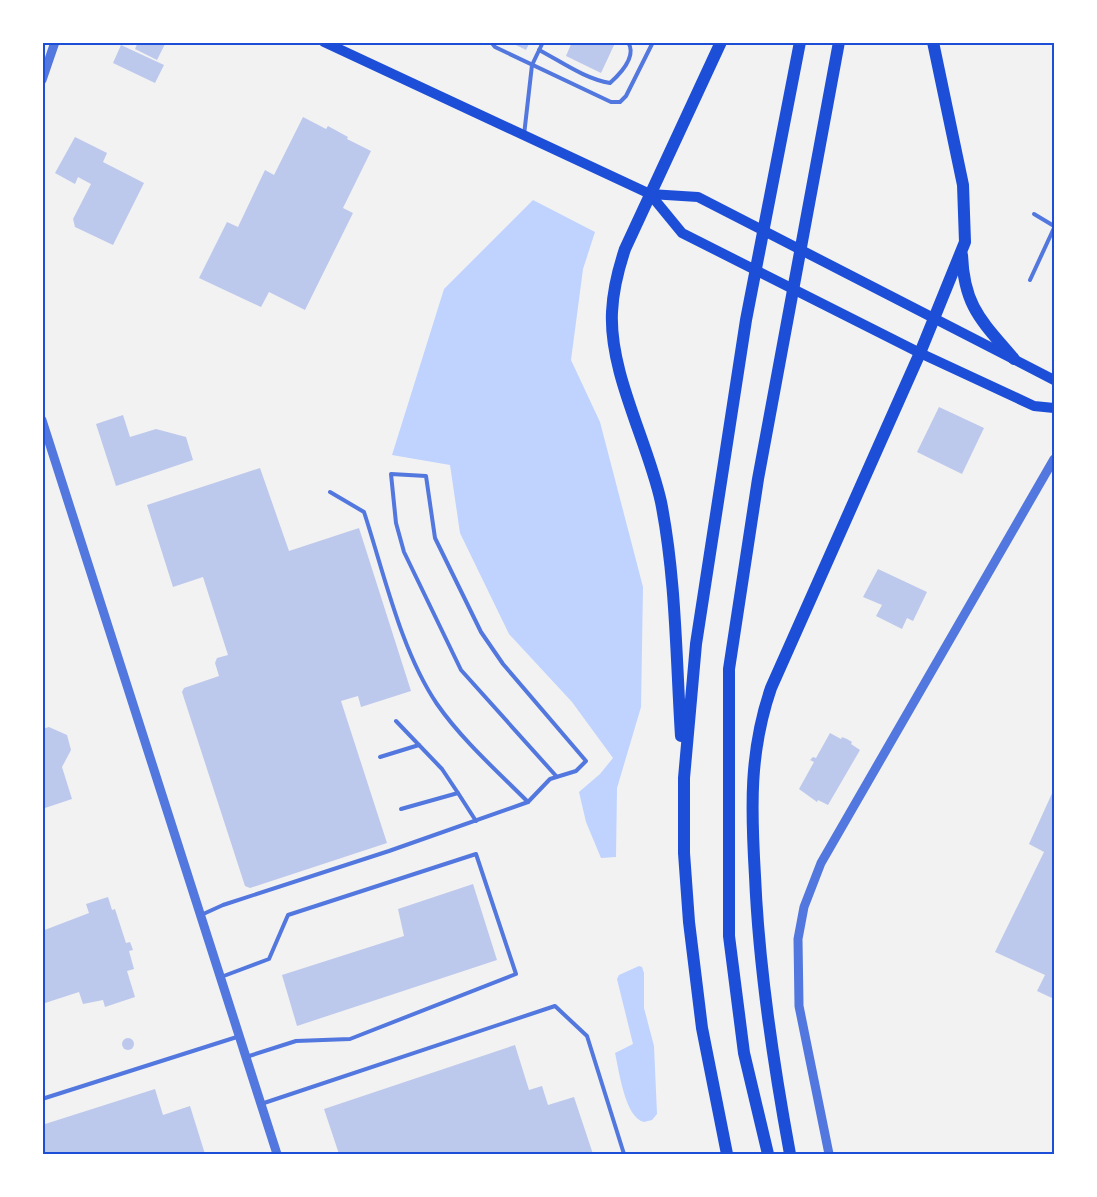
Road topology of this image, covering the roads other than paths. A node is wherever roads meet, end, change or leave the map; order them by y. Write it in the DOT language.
graph roads {
  1 [pos="55,42"];
  2 [pos="324,42"];
  3 [pos="491,42"];
  4 [pos="543,42"];
  5 [pos="628,42"];
  6 [pos="652,42"];
  7 [pos="721,42"];
  8 [pos="800,42"];
  9 [pos="839,42"];
  10 [pos="933,42"];
  11 [pos="539,50"];
  12 [pos="532,65"];
  13 [pos="42,80"];
  14 [pos="524,136"];
  15 [pos="650,194"];
  16 [pos="1034,214"];
  17 [pos="1054,227"];
  18 [pos="962,251"];
  19 [pos="1030,280"];
  20 [pos="933,317"];
  21 [pos="920,353"];
  22 [pos="1014,359"];
  23 [pos="1054,380"];
  24 [pos="1054,408"];
  25 [pos="42,420"];
  26 [pos="1054,459"];
  27 [pos="330,492"];
  28 [pos="396,721"];
  29 [pos="419,745"];
  30 [pos="380,757"];
  31 [pos="557,777"];
  32 [pos="684,778"];
  33 [pos="458,793"];
  34 [pos="528,802"];
  35 [pos="401,809"];
  36 [pos="476,820"];
  37 [pos="202,915"];
  38 [pos="221,977"];
  39 [pos="240,1036"];
  40 [pos="246,1057"];
  41 [pos="42,1099"];
  42 [pos="261,1104"];
  43 [pos="277,1154"];
  44 [pos="624,1154"];
  45 [pos="728,1154"];
  46 [pos="768,1154"];
  47 [pos="790,1154"];
  48 [pos="829,1154"];
  1 -- 13 [label="street"];
  2 -- 14 [label="main road"];
  3 -- 12 [label="lane"];
  4 -- 11 [label="lane"];
  5 -- 11 [label="lane"];
  6 -- 12 [label="lane"];
  7 -- 15 [label="highway"];
  8 -- 32 [label="highway"];
  9 -- 46 [label="highway"];
  10 -- 18 [label="highway"];
  11 -- 12 [label="lane"];
  12 -- 14 [label="lane"];
  14 -- 15 [label="main road"];
  15 -- 20 [label="main road"];
  15 -- 21 [label="main road"];
  15 -- 32 [label="highway"];
  16 -- 17 [label="lane"];
  17 -- 19 [label="lane"];
  18 -- 20 [label="highway"];
  18 -- 22 [label="highway"];
  20 -- 21 [label="highway"];
  20 -- 22 [label="main road"];
  21 -- 24 [label="main road"];
  21 -- 47 [label="highway"];
  22 -- 23 [label="main road"];
  25 -- 37 [label="street"];
  26 -- 48 [label="street"];
  27 -- 34 [label="lane"];
  28 -- 29 [label="lane"];
  29 -- 30 [label="lane"];
  29 -- 33 [label="lane"];
  31 -- 31 [label="lane"];
  31 -- 34 [label="lane"];
  32 -- 45 [label="highway"];
  33 -- 35 [label="lane"];
  33 -- 36 [label="lane"];
  34 -- 36 [label="lane"];
  36 -- 37 [label="lane"];
  37 -- 38 [label="street"];
  38 -- 39 [label="street"];
  38 -- 40 [label="lane"];
  39 -- 40 [label="street"];
  39 -- 41 [label="lane"];
  40 -- 42 [label="street"];
  42 -- 43 [label="street"];
  42 -- 44 [label="lane"];
}
